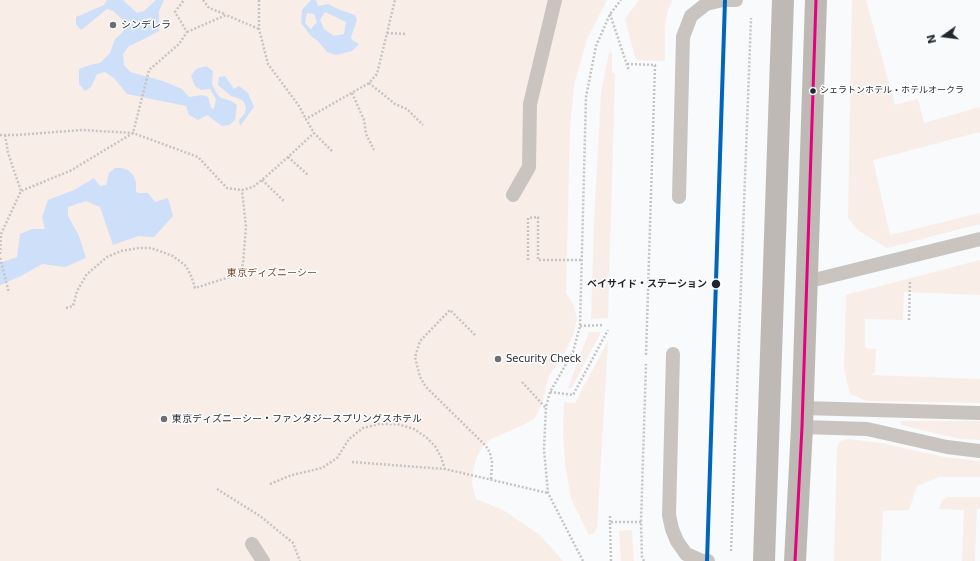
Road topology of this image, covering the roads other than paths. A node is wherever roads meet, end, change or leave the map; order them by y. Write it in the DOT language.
graph roads {
  1 [pos="555,0"];
  2 [pos="736,0"];
  3 [pos="783,0"];
  4 [pos="816,0"];
  5 [pos="513,195"];
  6 [pos="679,197"];
  7 [pos="980,239"];
  8 [pos="806,282"];
  9 [pos="673,354"];
  10 [pos="980,413"];
  11 [pos="803,417"];
  12 [pos="980,451"];
  13 [pos="252,544"];
  14 [pos="263,561"];
  15 [pos="708,561"];
  16 [pos="764,561"];
  17 [pos="795,561"];
  1 -- 5 [label="lane"];
  2 -- 6 [label="lane"];
  3 -- 16 [label="street"];
  4 -- 8 [label="street"];
  7 -- 8 [label="lane"];
  8 -- 11 [label="street"];
  9 -- 15 [label="lane"];
  10 -- 11 [label="lane"];
  11 -- 12 [label="lane"];
  11 -- 17 [label="street"];
  13 -- 14 [label="lane"];
}
